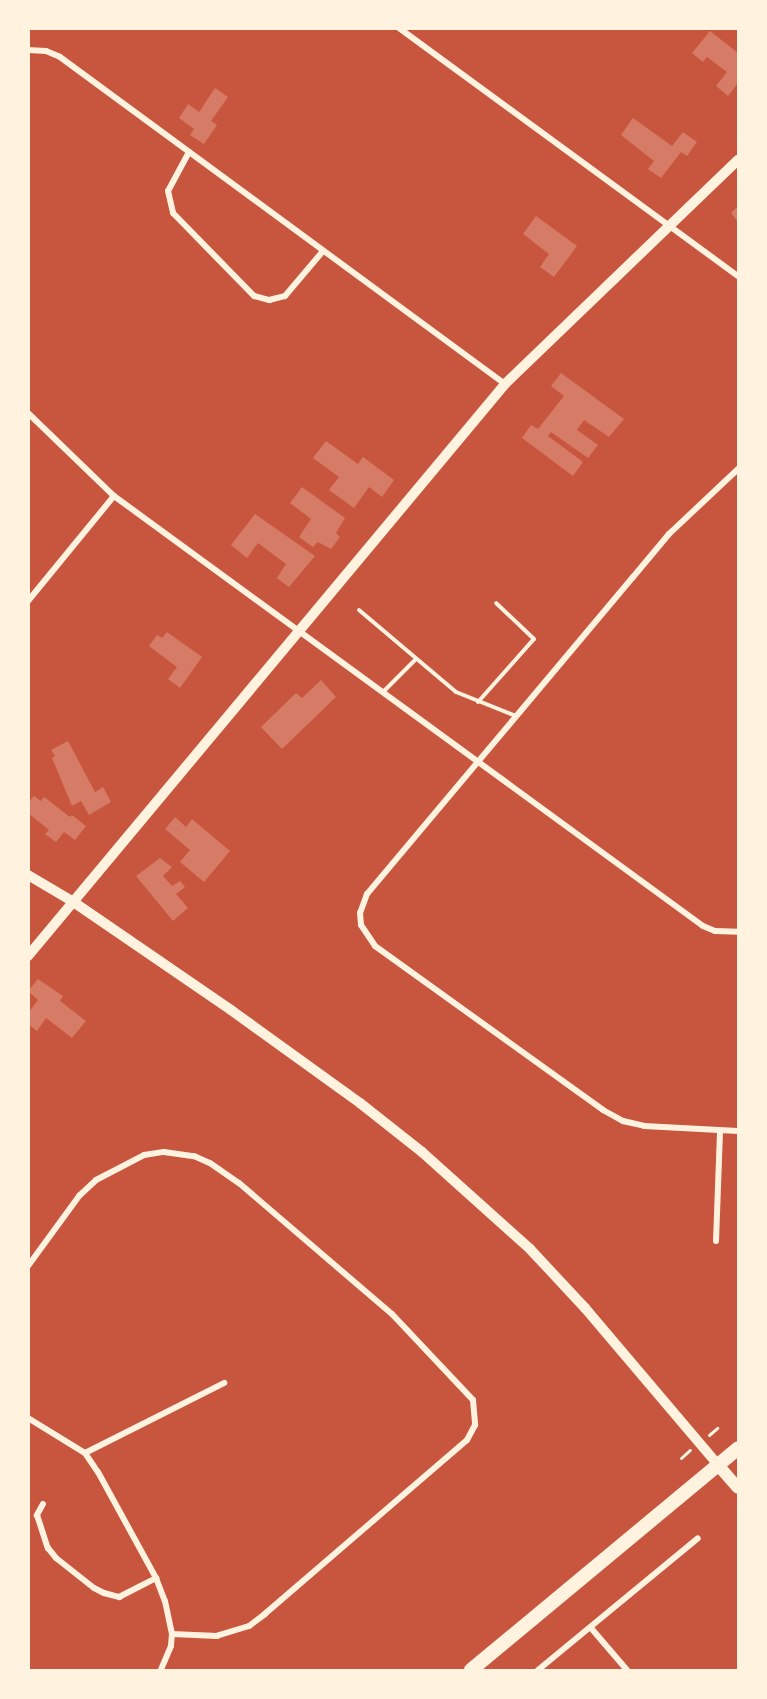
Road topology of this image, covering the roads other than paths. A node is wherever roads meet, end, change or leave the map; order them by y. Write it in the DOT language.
graph roads {
  1 [pos="399,28"];
  2 [pos="28,50"];
  3 [pos="189,152"];
  4 [pos="738,160"];
  5 [pos="669,225"];
  6 [pos="323,251"];
  7 [pos="738,276"];
  8 [pos="505,384"];
  9 [pos="28,413"];
  10 [pos="738,469"];
  11 [pos="114,496"];
  12 [pos="28,601"];
  13 [pos="496,603"];
  14 [pos="359,610"];
  15 [pos="300,631"];
  16 [pos="416,658"];
  17 [pos="383,692"];
  18 [pos="478,702"];
  19 [pos="516,716"];
  20 [pos="478,761"];
  21 [pos="28,875"];
  22 [pos="72,901"];
  23 [pos="738,932"];
  24 [pos="28,956"];
  25 [pos="720,1131"];
  26 [pos="738,1131"];
  27 [pos="716,1241"];
  28 [pos="28,1266"];
  29 [pos="224,1383"];
  30 [pos="28,1418"];
  31 [pos="738,1448"];
  32 [pos="85,1453"];
  33 [pos="718,1465"];
  34 [pos="738,1488"];
  35 [pos="42,1504"];
  36 [pos="698,1538"];
  37 [pos="156,1578"];
  38 [pos="591,1628"];
  39 [pos="172,1634"];
  40 [pos="161,1671"];
  41 [pos="471,1671"];
  42 [pos="538,1671"];
  43 [pos="627,1671"];
  1 -- 5 [label="street"];
  2 -- 3 [label="street"];
  3 -- 6 [label="street"];
  3 -- 6 [label="street"];
  4 -- 5 [label="street"];
  5 -- 7 [label="street"];
  5 -- 8 [label="street"];
  6 -- 8 [label="street"];
  8 -- 15 [label="street"];
  9 -- 11 [label="street"];
  10 -- 19 [label="street"];
  11 -- 12 [label="street"];
  11 -- 15 [label="street"];
  13 -- 18 [label="lane"];
  14 -- 16 [label="lane"];
  15 -- 17 [label="street"];
  15 -- 22 [label="street"];
  16 -- 17 [label="lane"];
  16 -- 18 [label="lane"];
  17 -- 20 [label="street"];
  18 -- 19 [label="lane"];
  19 -- 20 [label="street"];
  20 -- 23 [label="street"];
  20 -- 25 [label="street"];
  21 -- 22 [label="street"];
  22 -- 24 [label="street"];
  22 -- 33 [label="street"];
  25 -- 26 [label="street"];
  25 -- 27 [label="street"];
  28 -- 39 [label="street"];
  29 -- 32 [label="street"];
  30 -- 32 [label="street"];
  31 -- 33 [label="main road"];
  32 -- 37 [label="street"];
  33 -- 34 [label="main road"];
  33 -- 41 [label="main road"];
  35 -- 37 [label="street"];
  36 -- 38 [label="street"];
  37 -- 39 [label="street"];
  38 -- 42 [label="street"];
  38 -- 43 [label="street"];
  39 -- 40 [label="street"];
}
